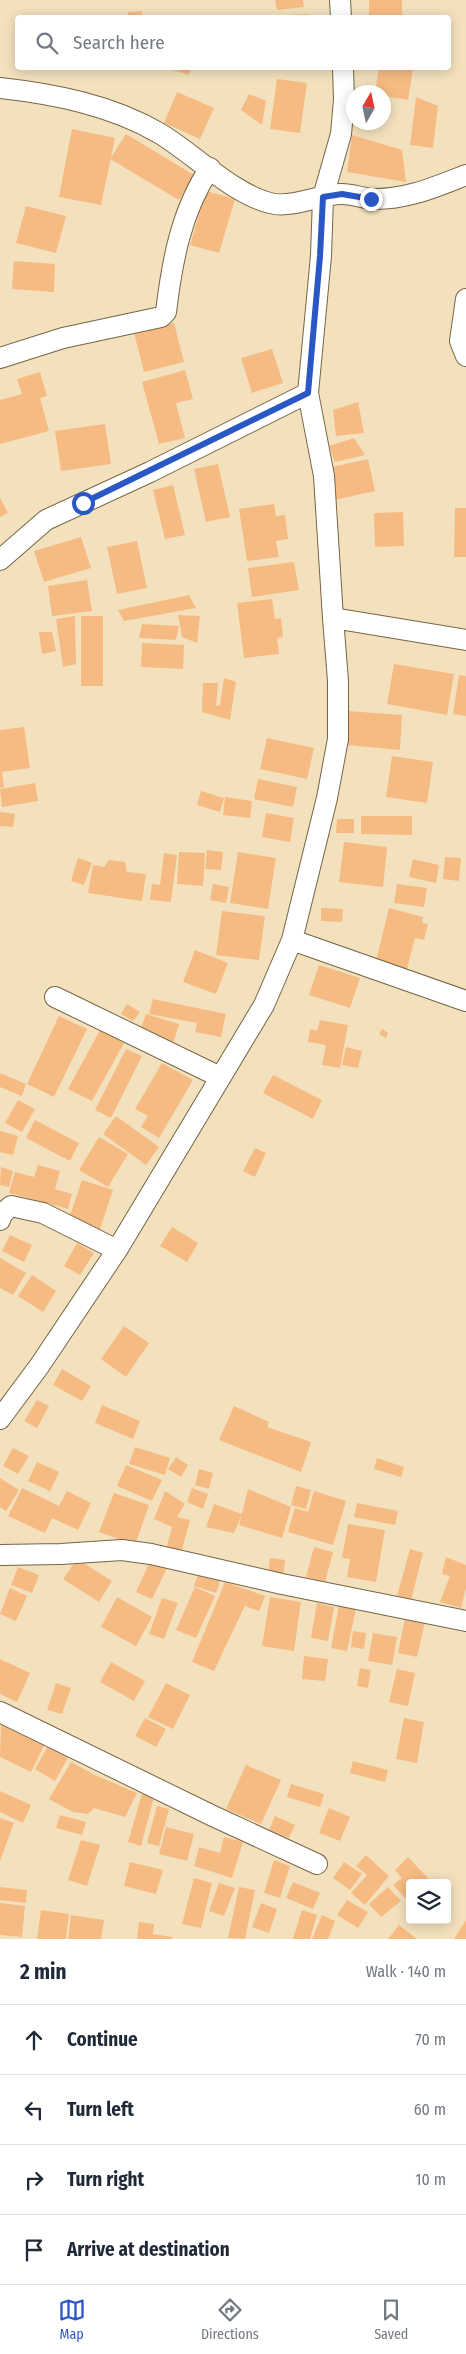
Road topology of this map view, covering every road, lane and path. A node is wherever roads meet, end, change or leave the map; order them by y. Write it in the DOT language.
graph roads {
  1 [pos="340,0"];
  2 [pos="341,15"];
  3 [pos="343,70"];
  4 [pos="0,88"];
  5 [pos="210,168"];
  6 [pos="466,175"];
  7 [pos="323,197"];
  8 [pos="466,299"];
  9 [pos="466,356"];
  10 [pos="0,358"];
  11 [pos="308,393"];
  12 [pos="0,560"];
  13 [pos="333,618"];
  14 [pos="466,640"];
  15 [pos="292,940"];
  16 [pos="55,998"];
  17 [pos="466,1000"];
  18 [pos="220,1078"];
  19 [pos="0,1220"];
  20 [pos="117,1250"];
  21 [pos="0,1419"];
  22 [pos="0,1555"];
  23 [pos="466,1622"];
  24 [pos="0,1712"];
  25 [pos="317,1864"];
  1 -- 2 [label="street"];
  3 -- 7 [label="street"];
  4 -- 5 [label="street"];
  5 -- 7 [label="street"];
  5 -- 10 [label="street"];
  6 -- 7 [label="street"];
  7 -- 11 [label="street"];
  8 -- 9 [label="street"];
  11 -- 12 [label="street"];
  11 -- 13 [label="street"];
  13 -- 14 [label="street"];
  13 -- 15 [label="street"];
  15 -- 17 [label="street"];
  15 -- 18 [label="street"];
  16 -- 18 [label="street"];
  18 -- 20 [label="street"];
  19 -- 20 [label="street"];
  20 -- 21 [label="street"];
  22 -- 23 [label="street"];
  24 -- 25 [label="street"];
}
